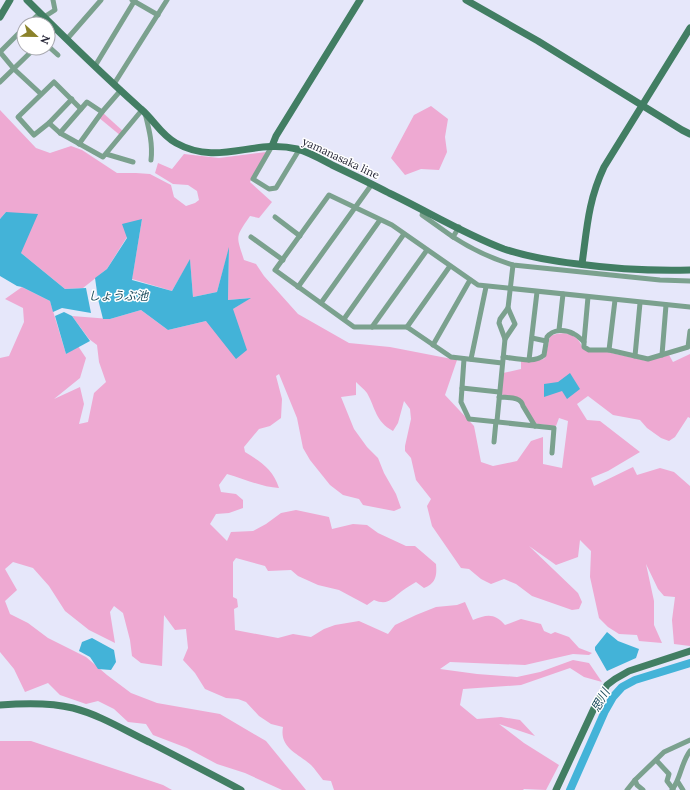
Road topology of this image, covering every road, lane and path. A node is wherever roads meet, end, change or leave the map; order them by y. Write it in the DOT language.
graph roads {
  1 [pos="10,0"];
  2 [pos="27,0"];
  3 [pos="53,0"];
  4 [pos="101,0"];
  5 [pos="134,0"];
  6 [pos="167,0"];
  7 [pos="360,0"];
  8 [pos="466,0"];
  9 [pos="42,15"];
  10 [pos="158,15"];
  11 [pos="0,16"];
  12 [pos="690,28"];
  13 [pos="56,29"];
  14 [pos="16,36"];
  15 [pos="67,39"];
  16 [pos="27,56"];
  17 [pos="94,66"];
  18 [pos="14,69"];
  19 [pos="0,82"];
  20 [pos="114,84"];
  21 [pos="121,90"];
  22 [pos="41,94"];
  23 [pos="72,99"];
  24 [pos="642,105"];
  25 [pos="81,109"];
  26 [pos="144,111"];
  27 [pos="102,112"];
  28 [pos="49,123"];
  29 [pos="60,133"];
  30 [pos="690,134"];
  31 [pos="78,144"];
  32 [pos="272,146"];
  33 [pos="299,150"];
  34 [pos="106,154"];
  35 [pos="151,160"];
  36 [pos="133,162"];
  37 [pos="372,184"];
  38 [pos="356,207"];
  39 [pos="424,210"];
  40 [pos="275,217"];
  41 [pos="380,220"];
  42 [pos="459,227"];
  43 [pos="404,234"];
  44 [pos="300,236"];
  45 [pos="251,237"];
  46 [pos="453,237"];
  47 [pos="427,250"];
  48 [pos="283,260"];
  49 [pos="513,264"];
  50 [pos="582,264"];
  51 [pos="450,266"];
  52 [pos="690,270"];
  53 [pos="470,280"];
  54 [pos="690,281"];
  55 [pos="486,286"];
  56 [pos="298,287"];
  57 [pos="510,289"];
  58 [pos="537,292"];
  59 [pos="563,294"];
  60 [pos="588,297"];
  61 [pos="615,300"];
  62 [pos="321,303"];
  63 [pos="640,303"];
  64 [pos="666,305"];
  65 [pos="690,307"];
  66 [pos="508,308"];
  67 [pos="344,319"];
  68 [pos="372,327"];
  69 [pos="407,327"];
  70 [pos="559,330"];
  71 [pos="690,331"];
  72 [pos="532,338"];
  73 [pos="505,339"];
  74 [pos="546,341"];
  75 [pos="584,342"];
  76 [pos="433,345"];
  77 [pos="609,350"];
  78 [pos="662,355"];
  79 [pos="635,356"];
  80 [pos="503,357"];
  81 [pos="464,359"];
  82 [pos="471,359"];
  83 [pos="529,360"];
  84 [pos="502,363"];
  85 [pos="462,388"];
  86 [pos="499,394"];
  87 [pos="496,421"];
  88 [pos="535,426"];
  89 [pos="494,442"];
  90 [pos="552,453"];
  91 [pos="690,651"];
  92 [pos="0,705"];
  93 [pos="690,740"];
  94 [pos="690,751"];
  95 [pos="656,760"];
  96 [pos="635,780"];
  97 [pos="678,782"];
  98 [pos="673,789"];
  99 [pos="241,790"];
  100 [pos="556,790"];
  101 [pos="627,790"];
  102 [pos="643,790"];
  103 [pos="683,790"];
  1 -- 11 [label="street"];
  2 -- 9 [label="street, yamanasaka line"];
  3 -- 9 [label="street"];
  4 -- 15 [label="street"];
  5 -- 10 [label="street"];
  5 -- 17 [label="street"];
  6 -- 10 [label="street"];
  7 -- 32 [label="street"];
  8 -- 24 [label="street"];
  10 -- 20 [label="street"];
  12 -- 24 [label="street"];
  13 -- 15 [label="street, yamanasaka line"];
  14 -- 18 [label="street"];
  15 -- 17 [label="street, yamanasaka line"];
  16 -- 18 [label="street"];
  17 -- 20 [label="street, yamanasaka line"];
  18 -- 19 [label="street"];
  18 -- 22 [label="street"];
  20 -- 21 [label="street, yamanasaka line"];
  21 -- 26 [label="street, yamanasaka line"];
  21 -- 27 [label="street"];
  22 -- 23 [label="street"];
  22 -- 28 [label="street"];
  23 -- 25 [label="street"];
  23 -- 28 [label="street"];
  24 -- 30 [label="street"];
  24 -- 50 [label="street"];
  25 -- 27 [label="street"];
  25 -- 29 [label="street"];
  26 -- 32 [label="street, yamanasaka line"];
  26 -- 34 [label="street"];
  26 -- 35 [label="street"];
  27 -- 31 [label="street"];
  28 -- 29 [label="street"];
  29 -- 31 [label="street"];
  31 -- 34 [label="street"];
  32 -- 33 [label="street, yamanasaka line"];
  32 -- 33 [label="street"];
  33 -- 37 [label="street, yamanasaka line"];
  34 -- 36 [label="street"];
  37 -- 38 [label="street"];
  37 -- 39 [label="street, yamanasaka line"];
  38 -- 41 [label="street"];
  38 -- 44 [label="street"];
  38 -- 56 [label="street"];
  39 -- 42 [label="street, yamanasaka line"];
  39 -- 46 [label="street"];
  40 -- 44 [label="street"];
  41 -- 43 [label="street"];
  41 -- 62 [label="street"];
  42 -- 46 [label="street"];
  42 -- 50 [label="street, yamanasaka line"];
  43 -- 47 [label="street"];
  43 -- 67 [label="street"];
  44 -- 48 [label="street"];
  45 -- 48 [label="street"];
  46 -- 49 [label="street"];
  47 -- 51 [label="street"];
  47 -- 68 [label="street"];
  48 -- 56 [label="street"];
  49 -- 54 [label="street"];
  49 -- 57 [label="street"];
  50 -- 52 [label="street, yamanasaka line"];
  51 -- 53 [label="street"];
  51 -- 69 [label="street"];
  53 -- 55 [label="street"];
  53 -- 76 [label="street"];
  55 -- 57 [label="street"];
  55 -- 82 [label="street"];
  56 -- 62 [label="street"];
  57 -- 58 [label="street"];
  57 -- 66 [label="street"];
  58 -- 59 [label="street"];
  58 -- 72 [label="street"];
  59 -- 60 [label="street"];
  59 -- 70 [label="street"];
  60 -- 61 [label="street"];
  60 -- 75 [label="street"];
  61 -- 63 [label="street"];
  61 -- 77 [label="street"];
  62 -- 67 [label="street"];
  63 -- 64 [label="street"];
  63 -- 79 [label="street"];
  64 -- 65 [label="street"];
  64 -- 78 [label="street"];
  66 -- 73 [label="street"];
  66 -- 73 [label="street"];
  67 -- 68 [label="street"];
  68 -- 69 [label="street"];
  69 -- 76 [label="street"];
  70 -- 74 [label="street"];
  70 -- 75 [label="street"];
  71 -- 78 [label="street"];
  72 -- 74 [label="street"];
  72 -- 83 [label="street"];
  73 -- 80 [label="street"];
  74 -- 83 [label="street"];
  75 -- 77 [label="street"];
  76 -- 81 [label="street"];
  77 -- 79 [label="street"];
  78 -- 79 [label="street"];
  80 -- 83 [label="street"];
  80 -- 84 [label="street"];
  81 -- 82 [label="street"];
  81 -- 85 [label="street"];
  82 -- 84 [label="street"];
  84 -- 86 [label="street"];
  85 -- 86 [label="street"];
  85 -- 87 [label="street"];
  86 -- 87 [label="street"];
  86 -- 88 [label="street"];
  87 -- 88 [label="street"];
  87 -- 89 [label="street"];
  88 -- 90 [label="street"];
  91 -- 100 [label="street"];
  92 -- 99 [label="street"];
  93 -- 95 [label="street"];
  94 -- 97 [label="street"];
  95 -- 96 [label="street"];
  95 -- 98 [label="street"];
  96 -- 101 [label="street"];
  96 -- 102 [label="street"];
  97 -- 98 [label="street"];
  97 -- 103 [label="street"];
}
